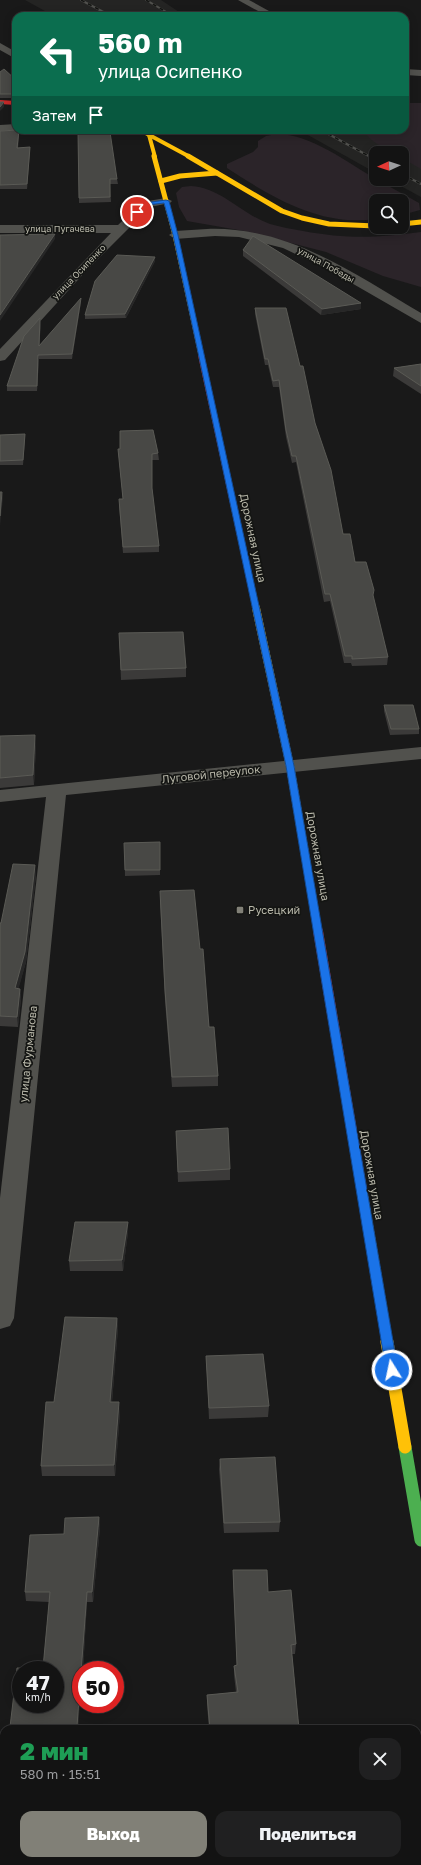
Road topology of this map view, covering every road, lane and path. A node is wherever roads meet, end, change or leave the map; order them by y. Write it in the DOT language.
graph roads {
  1 [pos="242,0"];
  2 [pos="266,12"];
  3 [pos="0,46"];
  4 [pos="12,54"];
  5 [pos="409,72"];
  6 [pos="421,73"];
  7 [pos="0,102"];
  8 [pos="12,103"];
  9 [pos="12,127"];
  10 [pos="0,128"];
  11 [pos="148,134"];
  12 [pos="175,135"];
  13 [pos="175,148"];
  14 [pos="217,173"];
  15 [pos="161,181"];
  16 [pos="166,201"];
  17 [pos="421,222"];
  18 [pos="409,223"];
  19 [pos="369,226"];
  20 [pos="0,229"];
  21 [pos="121,229"];
  22 [pos="175,235"];
  23 [pos="421,319"];
  24 [pos="0,357"];
  25 [pos="421,753"];
  26 [pos="290,766"];
  27 [pos="57,790"];
  28 [pos="0,796"];
  29 [pos="0,1318"];
  30 [pos="421,1540"];
  1 -- 2 [label="street"];
  3 -- 4 [label="street"];
  5 -- 6 [label="street"];
  7 -- 8 [label="main road"];
  9 -- 10 [label="street"];
  11 -- 13 [label="main road"];
  11 -- 15 [label="main road, Дорожная улица"];
  12 -- 13 [label="main road"];
  13 -- 14 [label="main road"];
  14 -- 15 [label="main road"];
  14 -- 19 [label="main road"];
  15 -- 16 [label="main road, Дорожная улица"];
  16 -- 21 [label="street, улица Осипенко"];
  16 -- 22 [label="main road, Дорожная улица"];
  17 -- 18 [label="main road"];
  20 -- 21 [label="street, улица Пугачёва"];
  21 -- 24 [label="street, улица Осипенко"];
  22 -- 23 [label="street, улица Победы"];
  22 -- 26 [label="main road, Дорожная улица"];
  25 -- 26 [label="street, Луговой переулок"];
  26 -- 27 [label="street, Луговой переулок"];
  26 -- 30 [label="main road, Дорожная улица"];
  27 -- 28 [label="street, Луговой переулок"];
  27 -- 29 [label="street, улица Фурманова"];
}
